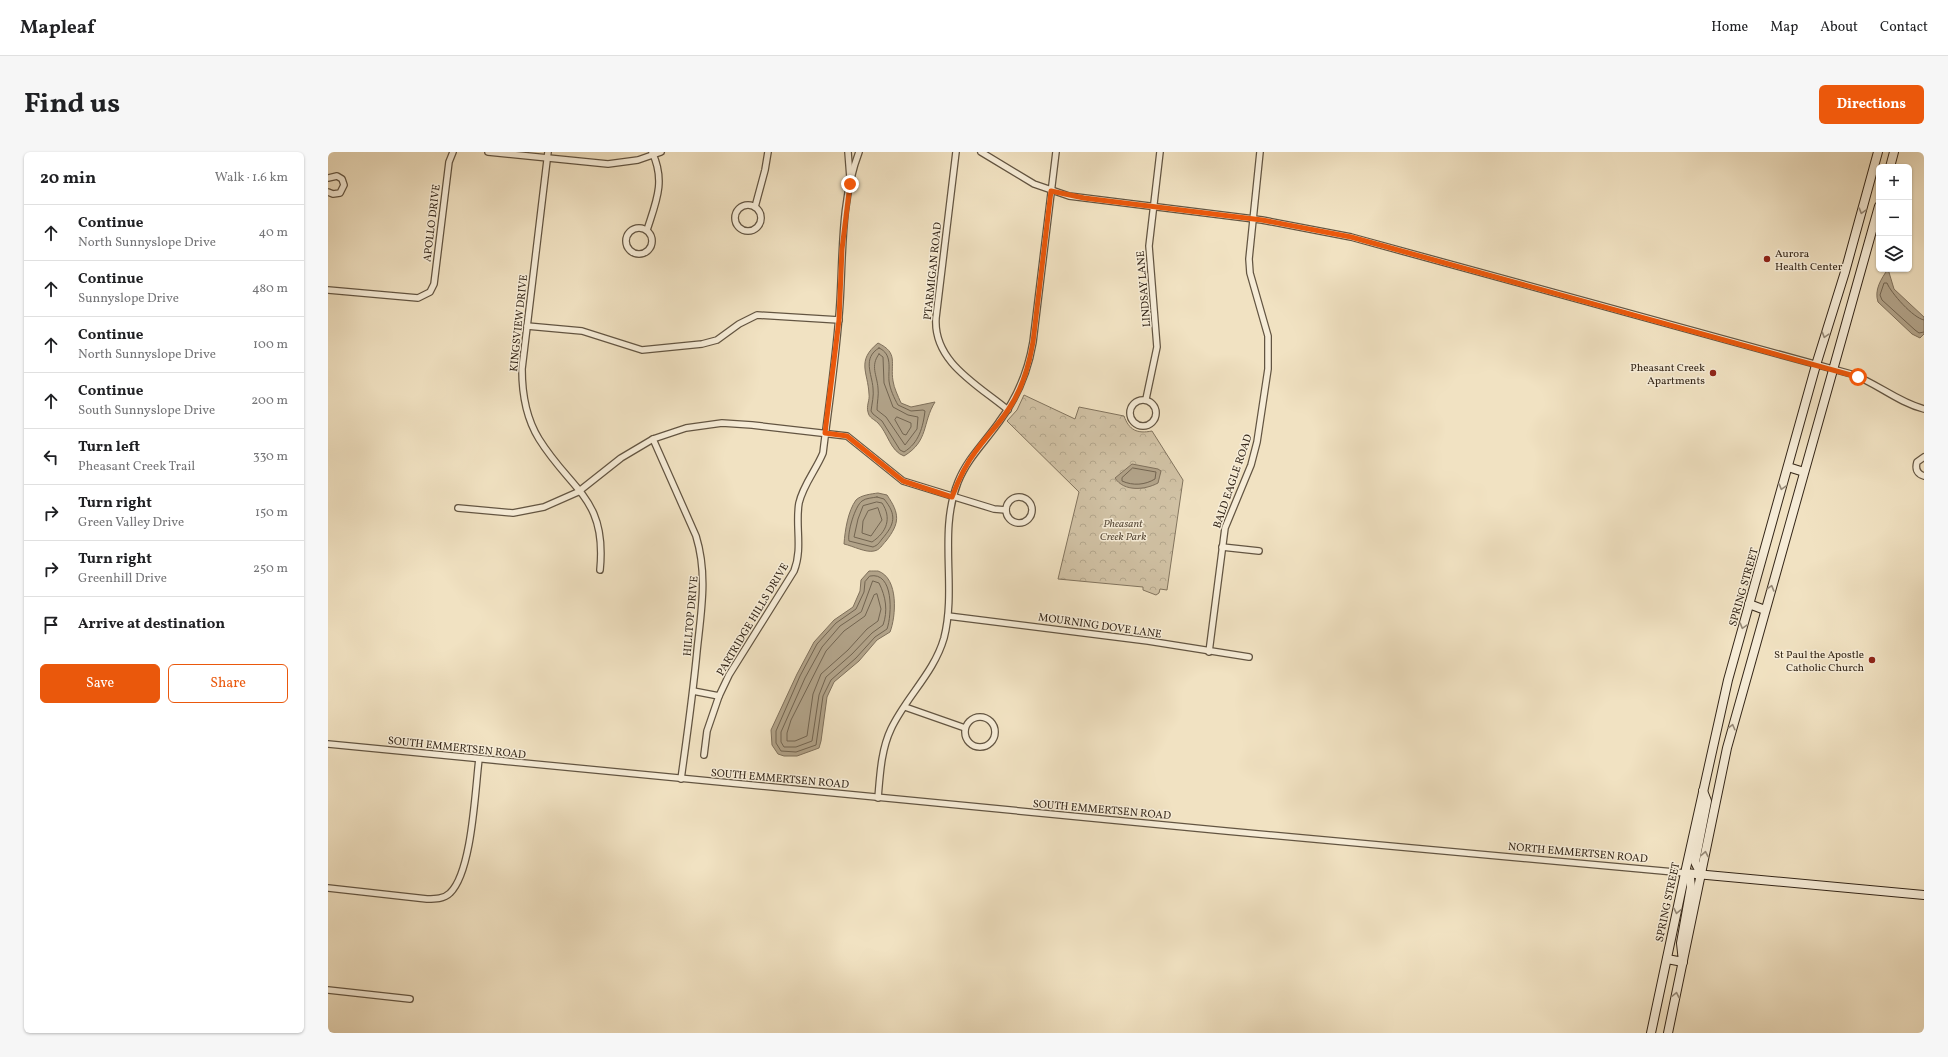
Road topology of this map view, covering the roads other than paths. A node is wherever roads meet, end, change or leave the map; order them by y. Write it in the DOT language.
graph roads {
  1 [pos="453,152"];
  2 [pos="488,152"];
  3 [pos="548,152"];
  4 [pos="661,152"];
  5 [pos="768,152"];
  6 [pos="848,152"];
  7 [pos="859,152"];
  8 [pos="956,152"];
  9 [pos="981,152"];
  10 [pos="1056,152"];
  11 [pos="1160,152"];
  12 [pos="1260,152"];
  13 [pos="1878,152"];
  14 [pos="1894,152"];
  15 [pos="653,153"];
  16 [pos="547,159"];
  17 [pos="1891,164"];
  18 [pos="328,178"];
  19 [pos="850,184"];
  20 [pos="1051,191"];
  21 [pos="328,192"];
  22 [pos="755,207"];
  23 [pos="1153,207"];
  24 [pos="1876,217"];
  25 [pos="1252,219"];
  26 [pos="647,230"];
  27 [pos="328,290"];
  28 [pos="839,320"];
  29 [pos="527,326"];
  30 [pos="1816,365"];
  31 [pos="1833,370"];
  32 [pos="1146,399"];
  33 [pos="1924,409"];
  34 [pos="1008,410"];
  35 [pos="825,433"];
  36 [pos="653,439"];
  37 [pos="1924,457"];
  38 [pos="1788,466"];
  39 [pos="1804,472"];
  40 [pos="1924,476"];
  41 [pos="580,490"];
  42 [pos="952,497"];
  43 [pos="458,508"];
  44 [pos="1006,510"];
  45 [pos="1222,547"];
  46 [pos="1259,551"];
  47 [pos="600,570"];
  48 [pos="1749,604"];
  49 [pos="1764,610"];
  50 [pos="948,616"];
  51 [pos="1209,652"];
  52 [pos="1248,657"];
  53 [pos="693,691"];
  54 [pos="719,696"];
  55 [pos="905,707"];
  56 [pos="965,728"];
  57 [pos="328,744"];
  58 [pos="704,755"];
  59 [pos="479,759"];
  60 [pos="681,779"];
  61 [pos="1703,791"];
  62 [pos="1717,793"];
  63 [pos="878,798"];
  64 [pos="1230,831"];
  65 [pos="1685,873"];
  66 [pos="1701,874"];
  67 [pos="328,888"];
  68 [pos="1924,895"];
  69 [pos="1667,959"];
  70 [pos="1683,962"];
  71 [pos="328,990"];
  72 [pos="410,999"];
  73 [pos="1652,1033"];
  74 [pos="1668,1033"];
  1 -- 27 [label="street, APOLLO DRIVE"];
  2 -- 16 [label="street"];
  3 -- 16 [label="street, KINGSVIEW DRIVE"];
  4 -- 15 [label="street"];
  5 -- 22 [label="street"];
  6 -- 19 [label="street"];
  7 -- 19 [label="street"];
  8 -- 34 [label="street, PTARMIGAN ROAD"];
  9 -- 20 [label="street"];
  10 -- 20 [label="street"];
  11 -- 23 [label="street, LINDSAY LANE"];
  12 -- 25 [label="street, BALD EAGLE ROAD"];
  13 -- 30 [label="main road, SPRING STREET, one-way"];
  14 -- 17 [label="main road"];
  15 -- 16 [label="street"];
  15 -- 26 [label="street"];
  16 -- 29 [label="street, KINGSVIEW DRIVE"];
  18 -- 21 [label="street"];
  19 -- 28 [label="street, PARTRIDGE HILLS DRIVE"];
  20 -- 23 [label="street"];
  20 -- 34 [label="street"];
  22 -- 22 [label="street"];
  23 -- 25 [label="street"];
  23 -- 32 [label="street, LINDSAY LANE"];
  24 -- 31 [label="main road"];
  25 -- 30 [label="street"];
  25 -- 45 [label="street, BALD EAGLE ROAD"];
  26 -- 26 [label="street"];
  28 -- 29 [label="street"];
  28 -- 35 [label="street, PARTRIDGE HILLS DRIVE"];
  29 -- 41 [label="street, KINGSVIEW DRIVE"];
  30 -- 31 [label="street"];
  30 -- 38 [label="main road, SPRING STREET"];
  31 -- 33 [label="street"];
  31 -- 39 [label="main road"];
  32 -- 32 [label="street"];
  34 -- 42 [label="street"];
  35 -- 36 [label="street"];
  35 -- 42 [label="street"];
  35 -- 54 [label="street, PARTRIDGE HILLS DRIVE"];
  36 -- 41 [label="street"];
  36 -- 53 [label="street, HILLTOP DRIVE"];
  37 -- 40 [label="street"];
  38 -- 39 [label="main road"];
  38 -- 48 [label="main road, SPRING STREET, one-way"];
  49 -- 39 [label="main road, one-way"];
  41 -- 43 [label="street"];
  41 -- 47 [label="street, KINGSVIEW DRIVE"];
  42 -- 44 [label="street"];
  42 -- 50 [label="street"];
  44 -- 44 [label="street"];
  45 -- 46 [label="street"];
  45 -- 51 [label="street, BALD EAGLE ROAD"];
  48 -- 49 [label="main road"];
  48 -- 61 [label="main road, SPRING STREET, one-way"];
  62 -- 49 [label="main road, one-way"];
  50 -- 51 [label="street, MOURNING DOVE LANE"];
  50 -- 55 [label="street"];
  51 -- 52 [label="street, MOURNING DOVE LANE"];
  53 -- 54 [label="street"];
  53 -- 60 [label="street, HILLTOP DRIVE"];
  54 -- 58 [label="street, PARTRIDGE HILLS DRIVE"];
  55 -- 56 [label="street"];
  55 -- 63 [label="street"];
  56 -- 56 [label="street"];
  57 -- 59 [label="street, SOUTH EMMERTSEN ROAD"];
  59 -- 60 [label="street, SOUTH EMMERTSEN ROAD"];
  59 -- 67 [label="street"];
  60 -- 63 [label="street, SOUTH EMMERTSEN ROAD"];
  61 -- 62 [label="main road"];
  61 -- 65 [label="main road, SPRING STREET"];
  61 -- 66 [label="main road"];
  66 -- 62 [label="main road, one-way"];
  63 -- 64 [label="street, SOUTH EMMERTSEN ROAD"];
  64 -- 65 [label="street, NORTH EMMERTSEN ROAD"];
  65 -- 66 [label="main road, NORTH EMMERTSEN ROAD"];
  65 -- 69 [label="main road, SPRING STREET, one-way"];
  65 -- 70 [label="main road"];
  66 -- 68 [label="main road, NORTH EMMERTSEN ROAD"];
  66 -- 70 [label="main road"];
  69 -- 70 [label="main road"];
  69 -- 73 [label="main road, SPRING STREET"];
  74 -- 70 [label="main road, one-way"];
  71 -- 72 [label="street"];
}
